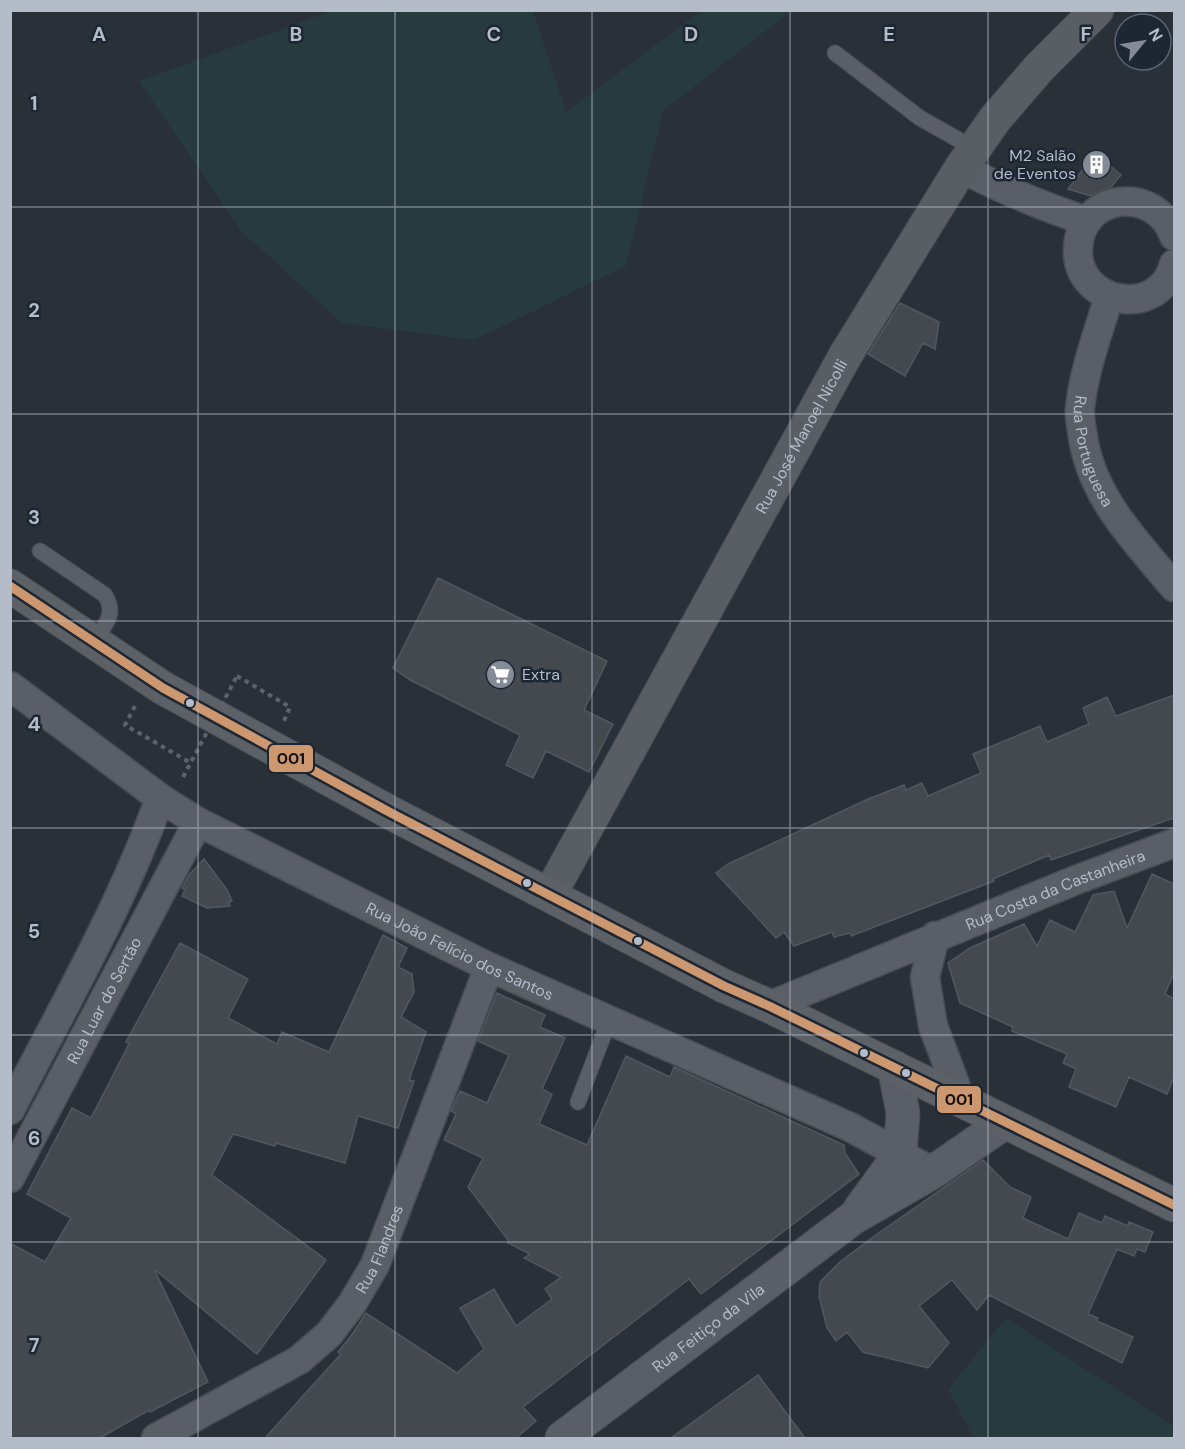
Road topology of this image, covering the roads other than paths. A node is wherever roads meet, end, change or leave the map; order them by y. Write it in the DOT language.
graph roads {
  1 [pos="1090,13"];
  2 [pos="835,53"];
  3 [pos="968,158"];
  4 [pos="1170,216"];
  5 [pos="1087,221"];
  6 [pos="1174,264"];
  7 [pos="1109,297"];
  8 [pos="40,551"];
  9 [pos="10,586"];
  10 [pos="1174,587"];
  11 [pos="94,642"];
  12 [pos="10,686"];
  13 [pos="160,798"];
  14 [pos="198,822"];
  15 [pos="1174,843"];
  16 [pos="550,894"];
  17 [pos="935,936"];
  18 [pos="489,967"];
  19 [pos="769,1006"];
  20 [pos="609,1021"];
  21 [pos="54,1025"];
  22 [pos="84,1037"];
  23 [pos="894,1067"];
  24 [pos="961,1100"];
  25 [pos="578,1102"];
  26 [pos="10,1110"];
  27 [pos="1004,1123"];
  28 [pos="900,1154"];
  29 [pos="933,1172"];
  30 [pos="10,1178"];
  31 [pos="1174,1205"];
  32 [pos="854,1218"];
  33 [pos="195,1431"];
  34 [pos="156,1438"];
  35 [pos="562,1438"];
  1 -- 3 [label="main road, Rua José Manoel Nicolli"];
  2 -- 3 [label="lane"];
  3 -- 5 [label="street"];
  3 -- 16 [label="main road, Rua José Manoel Nicolli"];
  4 -- 5 [label="street"];
  5 -- 7 [label="street"];
  6 -- 7 [label="street"];
  7 -- 10 [label="street, Rua Portuguesa"];
  8 -- 11 [label="lane"];
  9 -- 11 [label="main road"];
  11 -- 16 [label="main road"];
  12 -- 13 [label="street, Rua João Felício dos Santos"];
  13 -- 14 [label="street, Rua João Felício dos Santos"];
  13 -- 21 [label="street, Rua Luar do Sertão"];
  14 -- 18 [label="street, Rua João Felício dos Santos"];
  14 -- 22 [label="street, Rua Luar do Sertão"];
  15 -- 17 [label="street, Rua Costa da Castanheira"];
  16 -- 19 [label="main road"];
  17 -- 19 [label="street, Rua Costa da Castanheira"];
  17 -- 24 [label="street"];
  18 -- 20 [label="street, Rua João Felício dos Santos"];
  18 -- 33 [label="street, Rua Flandres"];
  19 -- 23 [label="main road"];
  20 -- 25 [label="lane"];
  20 -- 28 [label="street, Rua João Felício dos Santos"];
  21 -- 22 [label="street"];
  21 -- 26 [label="street, Rua Luar do Sertão"];
  22 -- 30 [label="street, Rua Luar do Sertão"];
  23 -- 24 [label="main road"];
  23 -- 28 [label="street"];
  24 -- 27 [label="main road"];
  27 -- 29 [label="street, Rua Feitiço da Vila"];
  27 -- 31 [label="main road"];
  28 -- 29 [label="street, Rua João Felício dos Santos"];
  28 -- 32 [label="street, Rua Feitiço da Vila"];
  29 -- 32 [label="street, Rua Feitiço da Vila"];
  32 -- 35 [label="street, Rua Feitiço da Vila"];
  33 -- 34 [label="street, Rua Flandres"];
}
